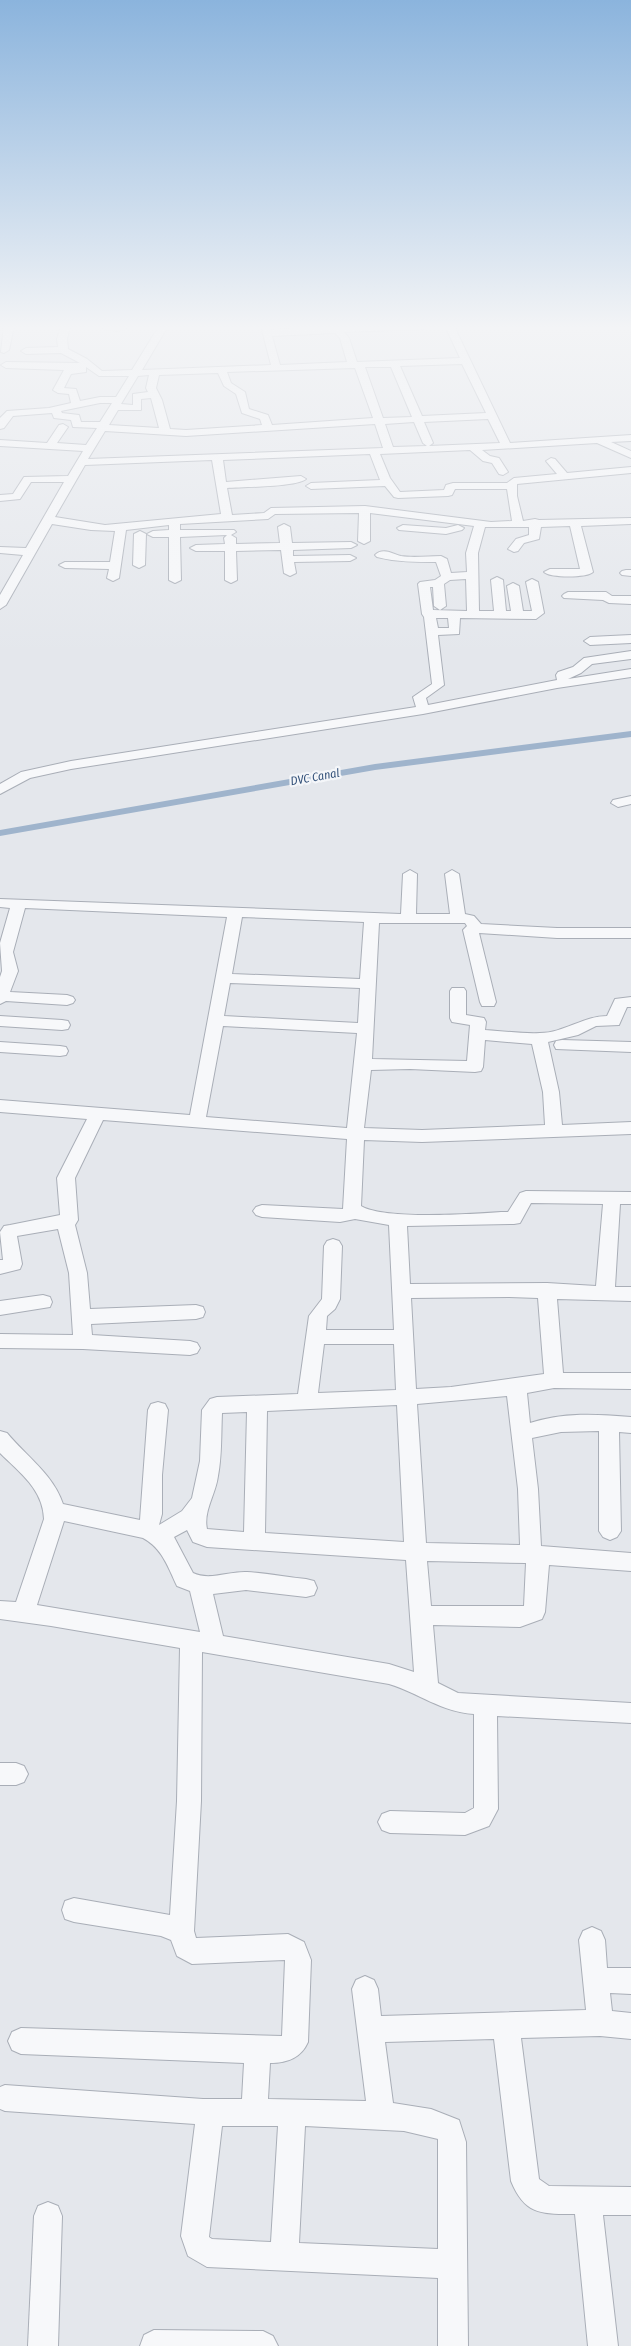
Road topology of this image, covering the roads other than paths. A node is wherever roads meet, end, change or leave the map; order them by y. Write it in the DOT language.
graph roads {
  1 [pos="57,435"];
  2 [pos="98,435"];
  3 [pos="383,435"];
  4 [pos="425,435"];
  5 [pos="501,435"];
  6 [pos="631,438"];
  7 [pos="596,440"];
  8 [pos="0,443"];
  9 [pos="428,443"];
  10 [pos="50,446"];
  11 [pos="506,446"];
  12 [pos="472,447"];
  13 [pos="90,448"];
  14 [pos="389,449"];
  15 [pos="631,449"];
  16 [pos="373,450"];
  17 [pos="620,450"];
  18 [pos="281,454"];
  19 [pos="631,455"];
  20 [pos="217,457"];
  21 [pos="551,461"];
  22 [pos="81,462"];
  23 [pos="631,470"];
  24 [pos="503,472"];
  25 [pos="566,478"];
  26 [pos="72,479"];
  27 [pos="301,479"];
  28 [pos="388,483"];
  29 [pos="222,484"];
  30 [pos="311,486"];
  31 [pos="512,486"];
  32 [pos="266,491"];
  33 [pos="398,495"];
  34 [pos="0,498"];
  35 [pos="323,502"];
  36 [pos="365,510"];
  37 [pos="408,512"];
  38 [pos="228,517"];
  39 [pos="48,520"];
  40 [pos="174,521"];
  41 [pos="574,521"];
  42 [pos="631,521"];
  43 [pos="464,522"];
  44 [pos="535,522"];
  45 [pos="480,524"];
  46 [pos="518,524"];
  47 [pos="284,527"];
  48 [pos="403,528"];
  49 [pos="121,531"];
  50 [pos="230,532"];
  51 [pos="140,534"];
  52 [pos="175,534"];
  53 [pos="364,541"];
  54 [pos="351,545"];
  55 [pos="196,548"];
  56 [pos="230,548"];
  57 [pos="514,549"];
  58 [pos="0,550"];
  59 [pos="30,552"];
  60 [pos="288,553"];
  61 [pos="381,555"];
  62 [pos="350,558"];
  63 [pos="65,565"];
  64 [pos="139,565"];
  65 [pos="550,572"];
  66 [pos="290,573"];
  67 [pos="472,576"];
  68 [pos="175,580"];
  69 [pos="231,580"];
  70 [pos="443,580"];
  71 [pos="497,580"];
  72 [pos="532,582"];
  73 [pos="513,586"];
  74 [pos="568,596"];
  75 [pos="631,600"];
  76 [pos="0,604"];
  77 [pos="435,610"];
  78 [pos="454,614"];
  79 [pos="473,614"];
  80 [pos="500,614"];
  81 [pos="517,614"];
  82 [pos="432,632"];
  83 [pos="631,639"];
  84 [pos="590,641"];
  85 [pos="631,655"];
  86 [pos="631,673"];
  87 [pos="566,682"];
  88 [pos="423,710"];
  89 [pos="0,790"];
  90 [pos="410,874"];
  91 [pos="452,874"];
  92 [pos="0,903"];
  93 [pos="19,904"];
  94 [pos="236,911"];
  95 [pos="372,918"];
  96 [pos="408,918"];
  97 [pos="458,918"];
  98 [pos="475,926"];
  99 [pos="631,933"];
  100 [pos="224,978"];
  101 [pos="368,984"];
  102 [pos="458,991"];
  103 [pos="1,998"];
  104 [pos="67,1000"];
  105 [pos="488,1002"];
  106 [pos="630,1002"];
  107 [pos="0,1021"];
  108 [pos="216,1021"];
  109 [pos="62,1025"];
  110 [pos="365,1028"];
  111 [pos="478,1035"];
  112 [pos="538,1039"];
  113 [pos="562,1044"];
  114 [pos="0,1047"];
  115 [pos="631,1047"];
  116 [pos="60,1051"];
  117 [pos="363,1065"];
  118 [pos="0,1106"];
  119 [pos="98,1113"];
  120 [pos="197,1122"];
  121 [pos="631,1128"];
  122 [pos="554,1130"];
  123 [pos="355,1135"];
  124 [pos="612,1198"];
  125 [pos="631,1198"];
  126 [pos="262,1211"];
  127 [pos="354,1213"];
  128 [pos="65,1221"];
  129 [pos="396,1221"];
  130 [pos="333,1246"];
  131 [pos="0,1267"];
  132 [pos="547,1290"];
  133 [pos="402,1291"];
  134 [pos="605,1293"];
  135 [pos="631,1294"];
  136 [pos="42,1302"];
  137 [pos="0,1308"];
  138 [pos="196,1312"];
  139 [pos="81,1318"];
  140 [pos="316,1337"];
  141 [pos="405,1337"];
  142 [pos="0,1341"];
  143 [pos="83,1342"];
  144 [pos="190,1348"];
  145 [pos="554,1380"];
  146 [pos="631,1381"];
  147 [pos="516,1387"];
  148 [pos="407,1397"];
  149 [pos="307,1402"];
  150 [pos="257,1403"];
  151 [pos="158,1410"];
  152 [pos="610,1424"];
  153 [pos="631,1425"];
  154 [pos="522,1434"];
  155 [pos="0,1440"];
  156 [pos="196,1510"];
  157 [pos="55,1511"];
  158 [pos="610,1531"];
  159 [pos="153,1532"];
  160 [pos="254,1541"];
  161 [pos="415,1552"];
  162 [pos="532,1554"];
  163 [pos="631,1562"];
  164 [pos="200,1586"];
  165 [pos="306,1588"];
  166 [pos="0,1610"];
  167 [pos="23,1613"];
  168 [pos="420,1616"];
  169 [pos="202,1642"];
  170 [pos="427,1689"];
  171 [pos="485,1705"];
  172 [pos="631,1713"];
  173 [pos="390,1822"];
  174 [pos="74,1910"];
  175 [pos="181,1931"];
  176 [pos="592,1940"];
  177 [pos="595,1980"];
  178 [pos="631,1981"];
  179 [pos="365,1989"];
  180 [pos="600,2023"];
  181 [pos="506,2026"];
  182 [pos="631,2026"];
  183 [pos="370,2029"];
  184 [pos="21,2040"];
  185 [pos="258,2050"];
  186 [pos="5,2098"];
  187 [pos="203,2112"];
  188 [pos="254,2114"];
  189 [pos="292,2114"];
  190 [pos="381,2116"];
  191 [pos="587,2200"];
  192 [pos="631,2201"];
  193 [pos="48,2216"];
  194 [pos="284,2257"];
  195 [pos="452,2264"];
  196 [pos="154,2345"];
  197 [pos="43,2346"];
  198 [pos="263,2346"];
  199 [pos="453,2346"];
  200 [pos="603,2346"];
  1 -- 10 [label="street"];
  2 -- 13 [label="street"];
  3 -- 14 [label="street"];
  4 -- 9 [label="street"];
  5 -- 11 [label="street"];
  6 -- 7 [label="street"];
  7 -- 11 [label="street"];
  7 -- 17 [label="street"];
  8 -- 10 [label="street"];
  10 -- 13 [label="street"];
  11 -- 12 [label="street"];
  12 -- 14 [label="street"];
  12 -- 24 [label="street"];
  13 -- 22 [label="street"];
  14 -- 16 [label="street"];
  15 -- 17 [label="street"];
  16 -- 18 [label="street"];
  16 -- 28 [label="street"];
  17 -- 19 [label="street"];
  18 -- 20 [label="street"];
  18 -- 27 [label="street"];
  20 -- 22 [label="street"];
  20 -- 29 [label="street"];
  21 -- 25 [label="street"];
  22 -- 26 [label="street"];
  23 -- 25 [label="street"];
  25 -- 31 [label="street"];
  26 -- 34 [label="street"];
  26 -- 39 [label="street"];
  27 -- 30 [label="street"];
  27 -- 32 [label="street"];
  28 -- 30 [label="street"];
  28 -- 33 [label="street"];
  29 -- 32 [label="street"];
  29 -- 38 [label="street"];
  30 -- 35 [label="street"];
  31 -- 33 [label="street"];
  31 -- 46 [label="street"];
  32 -- 35 [label="street"];
  32 -- 38 [label="street"];
  33 -- 37 [label="street"];
  35 -- 36 [label="street"];
  36 -- 37 [label="street"];
  36 -- 53 [label="street"];
  37 -- 43 [label="street"];
  38 -- 40 [label="street"];
  38 -- 50 [label="street"];
  39 -- 49 [label="street"];
  39 -- 59 [label="street"];
  40 -- 49 [label="street"];
  40 -- 52 [label="street"];
  41 -- 42 [label="street"];
  41 -- 44 [label="street"];
  41 -- 65 [label="street"];
  43 -- 45 [label="street"];
  43 -- 48 [label="street"];
  44 -- 46 [label="street"];
  44 -- 57 [label="street"];
  45 -- 46 [label="street"];
  45 -- 67 [label="street"];
  47 -- 60 [label="street"];
  49 -- 51 [label="street"];
  49 -- 63 [label="street"];
  50 -- 52 [label="street"];
  50 -- 56 [label="street"];
  51 -- 52 [label="street"];
  51 -- 64 [label="street"];
  52 -- 68 [label="street"];
  54 -- 60 [label="street"];
  55 -- 56 [label="street"];
  56 -- 60 [label="street"];
  56 -- 69 [label="street"];
  58 -- 59 [label="street"];
  59 -- 76 [label="street"];
  60 -- 62 [label="street"];
  60 -- 66 [label="street"];
  61 -- 70 [label="street"];
  67 -- 70 [label="street"];
  67 -- 79 [label="street"];
  70 -- 77 [label="street"];
  71 -- 80 [label="street"];
  72 -- 81 [label="street"];
  73 -- 81 [label="street"];
  74 -- 75 [label="street"];
  77 -- 78 [label="street"];
  77 -- 82 [label="street"];
  78 -- 79 [label="street"];
  78 -- 82 [label="street"];
  79 -- 80 [label="street"];
  80 -- 81 [label="street"];
  82 -- 88 [label="street"];
  83 -- 84 [label="street"];
  85 -- 87 [label="street"];
  86 -- 87 [label="street"];
  87 -- 88 [label="street"];
  88 -- 89 [label="street"];
  90 -- 96 [label="street"];
  91 -- 97 [label="street"];
  92 -- 93 [label="street"];
  93 -- 94 [label="street"];
  93 -- 103 [label="street"];
  94 -- 95 [label="street"];
  94 -- 100 [label="street"];
  95 -- 96 [label="street"];
  95 -- 101 [label="street"];
  96 -- 97 [label="street"];
  97 -- 98 [label="street"];
  98 -- 99 [label="street"];
  98 -- 105 [label="street"];
  100 -- 101 [label="street"];
  100 -- 108 [label="street"];
  101 -- 110 [label="street"];
  102 -- 111 [label="street"];
  103 -- 104 [label="street"];
  106 -- 112 [label="street"];
  107 -- 109 [label="street"];
  108 -- 110 [label="street"];
  108 -- 120 [label="street"];
  110 -- 117 [label="street"];
  111 -- 112 [label="street"];
  111 -- 117 [label="street"];
  112 -- 122 [label="street"];
  113 -- 115 [label="street"];
  114 -- 116 [label="street"];
  117 -- 123 [label="street"];
  118 -- 119 [label="street"];
  119 -- 120 [label="street"];
  119 -- 128 [label="street"];
  120 -- 123 [label="street"];
  121 -- 122 [label="street"];
  122 -- 123 [label="street"];
  123 -- 127 [label="street"];
  124 -- 125 [label="street"];
  124 -- 129 [label="street"];
  124 -- 134 [label="street"];
  126 -- 127 [label="street"];
  127 -- 129 [label="street"];
  128 -- 131 [label="street"];
  128 -- 139 [label="street"];
  129 -- 133 [label="street"];
  130 -- 140 [label="street"];
  132 -- 133 [label="street"];
  132 -- 134 [label="street"];
  132 -- 145 [label="street"];
  133 -- 141 [label="street"];
  134 -- 135 [label="street"];
  136 -- 137 [label="street"];
  138 -- 139 [label="street"];
  139 -- 143 [label="street"];
  140 -- 141 [label="street"];
  140 -- 149 [label="street"];
  141 -- 148 [label="street"];
  142 -- 143 [label="street"];
  143 -- 144 [label="street"];
  145 -- 146 [label="street"];
  145 -- 147 [label="street"];
  147 -- 148 [label="street"];
  147 -- 154 [label="street"];
  148 -- 149 [label="street"];
  148 -- 161 [label="street"];
  149 -- 150 [label="street"];
  150 -- 156 [label="street"];
  150 -- 160 [label="street"];
  151 -- 159 [label="street"];
  152 -- 153 [label="street"];
  152 -- 154 [label="street"];
  152 -- 158 [label="street"];
  154 -- 162 [label="street"];
  155 -- 157 [label="street"];
  156 -- 159 [label="street"];
  156 -- 160 [label="street"];
  157 -- 159 [label="street"];
  157 -- 167 [label="street"];
  159 -- 164 [label="street"];
  160 -- 161 [label="street"];
  161 -- 162 [label="street"];
  161 -- 168 [label="street"];
  162 -- 163 [label="street"];
  162 -- 168 [label="street"];
  164 -- 165 [label="street"];
  164 -- 169 [label="street"];
  166 -- 167 [label="street"];
  167 -- 169 [label="street"];
  168 -- 170 [label="street"];
  169 -- 170 [label="street"];
  169 -- 175 [label="street"];
  170 -- 171 [label="street"];
  171 -- 172 [label="street"];
  171 -- 173 [label="street"];
  174 -- 175 [label="street"];
  175 -- 185 [label="street"];
  176 -- 177 [label="street"];
  177 -- 178 [label="street"];
  177 -- 180 [label="street"];
  179 -- 183 [label="street"];
  180 -- 181 [label="street"];
  180 -- 182 [label="street"];
  181 -- 183 [label="street"];
  181 -- 191 [label="street"];
  183 -- 190 [label="street"];
  184 -- 185 [label="street"];
  185 -- 188 [label="street"];
  186 -- 187 [label="street"];
  187 -- 188 [label="street"];
  187 -- 194 [label="street"];
  188 -- 189 [label="street"];
  189 -- 190 [label="street"];
  189 -- 194 [label="street"];
  190 -- 195 [label="street"];
  191 -- 192 [label="street"];
  191 -- 200 [label="street"];
  193 -- 197 [label="street"];
  194 -- 195 [label="street"];
  195 -- 199 [label="street"];
  196 -- 198 [label="street"];
}
